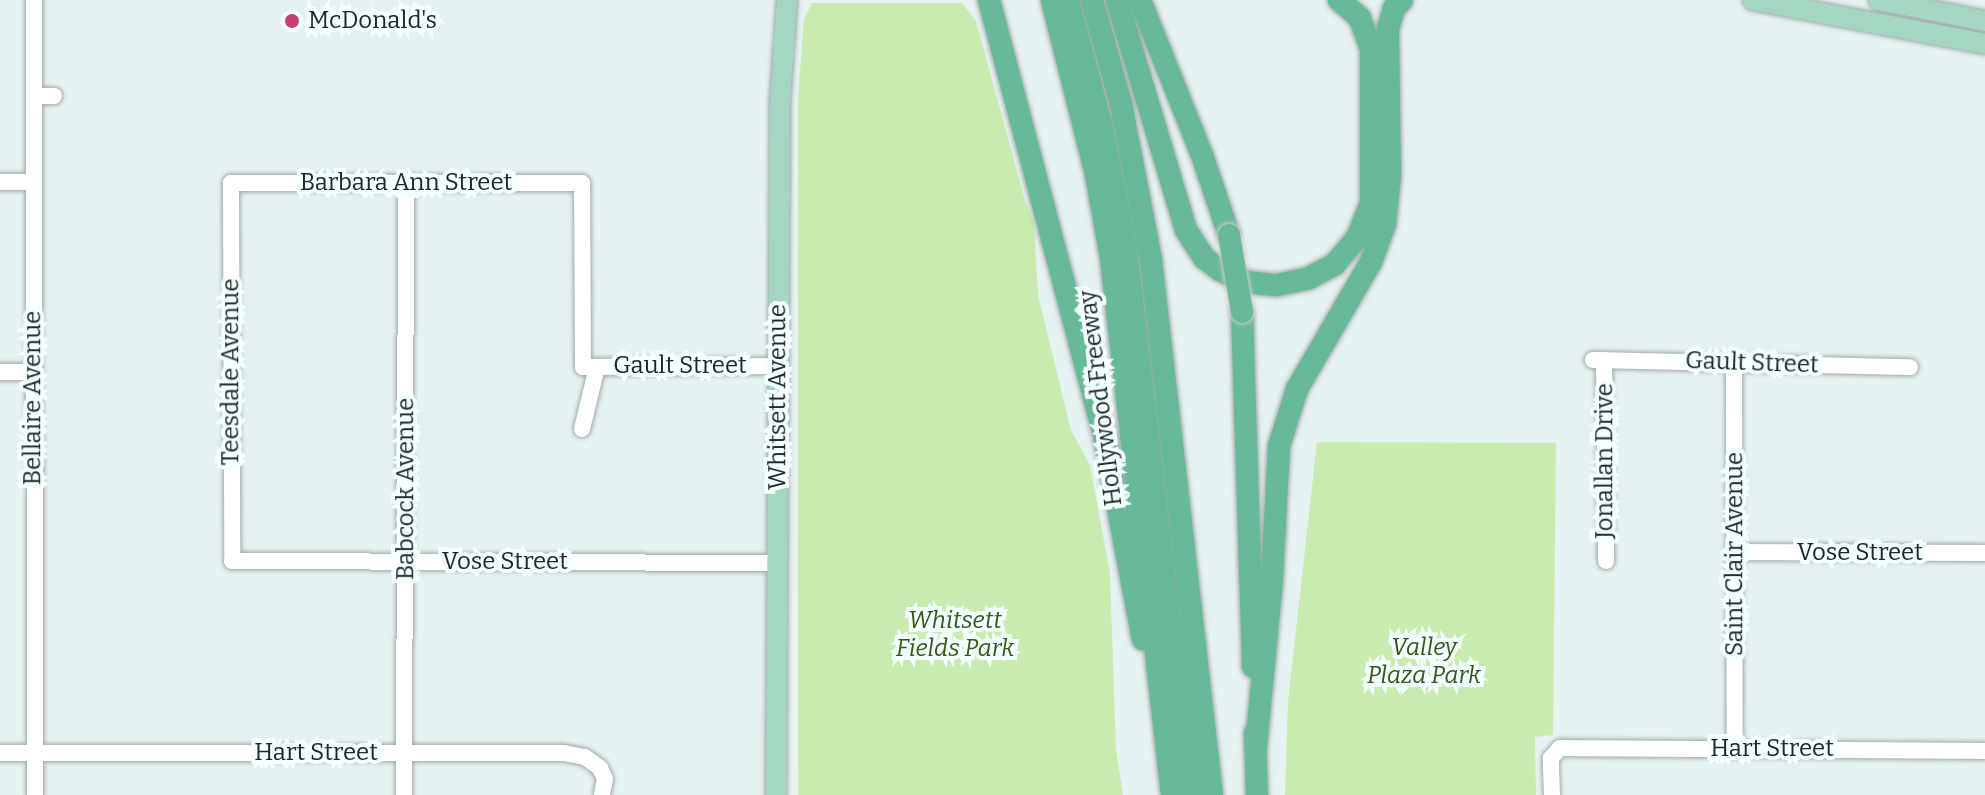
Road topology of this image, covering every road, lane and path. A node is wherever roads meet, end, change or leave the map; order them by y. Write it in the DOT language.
graph roads {
  1 [pos="34,0"];
  2 [pos="787,0"];
  3 [pos="989,0"];
  4 [pos="1052,0"];
  5 [pos="1068,0"];
  6 [pos="1078,0"];
  7 [pos="1092,0"];
  8 [pos="1117,0"];
  9 [pos="1140,0"];
  10 [pos="1339,0"];
  11 [pos="1402,0"];
  12 [pos="1755,0"];
  13 [pos="1879,0"];
  14 [pos="1985,21"];
  15 [pos="1985,44"];
  16 [pos="34,96"];
  17 [pos="54,96"];
  18 [pos="0,182"];
  19 [pos="34,182"];
  20 [pos="231,183"];
  21 [pos="406,183"];
  22 [pos="1599,360"];
  23 [pos="1734,360"];
  24 [pos="777,366"];
  25 [pos="590,367"];
  26 [pos="1910,367"];
  27 [pos="0,372"];
  28 [pos="33,372"];
  29 [pos="582,429"];
  30 [pos="1735,552"];
  31 [pos="1985,553"];
  32 [pos="232,561"];
  33 [pos="406,561"];
  34 [pos="1606,561"];
  35 [pos="777,563"];
  36 [pos="1165,734"];
  37 [pos="1256,746"];
  38 [pos="1735,749"];
  39 [pos="1985,751"];
  40 [pos="0,753"];
  41 [pos="35,753"];
  42 [pos="404,753"];
  43 [pos="35,795"];
  44 [pos="404,795"];
  45 [pos="602,795"];
  46 [pos="776,795"];
  47 [pos="1172,795"];
  48 [pos="1190,795"];
  49 [pos="1199,795"];
  50 [pos="1212,795"];
  51 [pos="1257,795"];
  52 [pos="1552,795"];
  1 -- 16 [label="street, Bellaire Avenue"];
  2 -- 24 [label="main road, Whitsett Avenue"];
  3 -- 36 [label="highway"];
  4 -- 36 [label="highway, Hollywood Freeway"];
  5 -- 48 [label="highway"];
  6 -- 49 [label="highway"];
  7 -- 50 [label="highway"];
  8 -- 10 [label="highway"];
  9 -- 37 [label="highway, bridge"];
  11 -- 37 [label="highway"];
  12 -- 15 [label="main road"];
  13 -- 14 [label="main road"];
  16 -- 17 [label="street"];
  16 -- 19 [label="street, Bellaire Avenue"];
  18 -- 19 [label="street"];
  19 -- 28 [label="street, Bellaire Avenue"];
  20 -- 21 [label="street, Barbara Ann Street"];
  20 -- 32 [label="street, Teesdale Avenue"];
  21 -- 25 [label="street, Barbara Ann Street"];
  21 -- 33 [label="street, Babcock Avenue"];
  22 -- 23 [label="street, Gault Street"];
  22 -- 34 [label="street, Jonallan Drive"];
  23 -- 26 [label="street, Gault Street"];
  23 -- 30 [label="street, Saint Clair Avenue"];
  24 -- 25 [label="street, Gault Street"];
  24 -- 35 [label="main road, Whitsett Avenue"];
  25 -- 29 [label="street"];
  27 -- 28 [label="street"];
  28 -- 41 [label="street, Bellaire Avenue"];
  30 -- 31 [label="street, Vose Street"];
  30 -- 38 [label="street, Saint Clair Avenue"];
  32 -- 33 [label="street, Vose Street"];
  33 -- 35 [label="street, Vose Street"];
  33 -- 42 [label="street, Babcock Avenue"];
  35 -- 46 [label="main road, Whitsett Avenue"];
  36 -- 47 [label="highway, Hollywood Freeway"];
  37 -- 51 [label="highway"];
  38 -- 39 [label="street, Hart Street"];
  38 -- 52 [label="street, Hart Street"];
  40 -- 41 [label="street, Hart Street"];
  41 -- 42 [label="street, Hart Street"];
  41 -- 43 [label="street, Bellaire Avenue"];
  42 -- 44 [label="street, Babcock Avenue"];
  42 -- 45 [label="street, Hart Street"];
}
